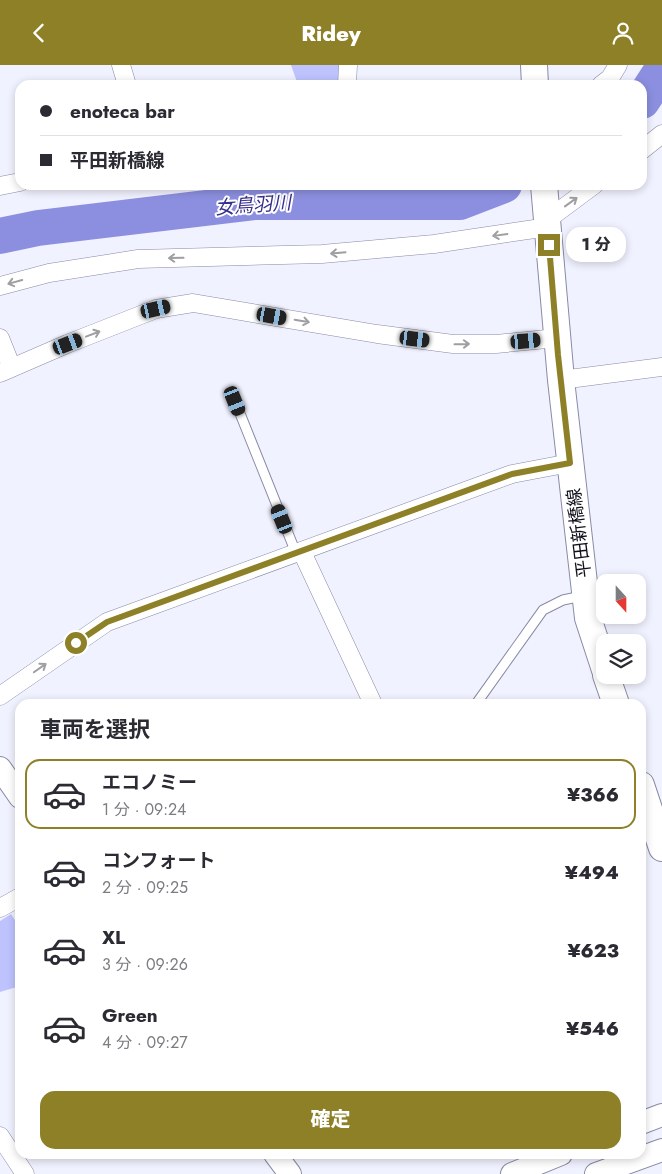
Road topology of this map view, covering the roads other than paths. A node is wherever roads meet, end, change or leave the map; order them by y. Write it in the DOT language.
graph roads {
  1 [pos="121,65"];
  2 [pos="348,65"];
  3 [pos="534,65"];
  4 [pos="618,65"];
  5 [pos="126,80"];
  6 [pos="347,80"];
  7 [pos="535,80"];
  8 [pos="607,80"];
  9 [pos="662,134"];
  10 [pos="647,146"];
  11 [pos="15,183"];
  12 [pos="0,186"];
  13 [pos="587,190"];
  14 [pos="546,209"];
  15 [pos="0,286"];
  16 [pos="557,337"];
  17 [pos="0,338"];
  18 [pos="662,367"];
  19 [pos="6,371"];
  20 [pos="561,380"];
  21 [pos="235,401"];
  22 [pos="570,463"];
  23 [pos="299,552"];
  24 [pos="586,595"];
  25 [pos="596,642"];
  26 [pos="609,684"];
  27 [pos="0,696"];
  28 [pos="371,699"];
  29 [pos="480,699"];
  30 [pos="614,699"];
  31 [pos="0,768"];
  32 [pos="15,790"];
  33 [pos="646,814"];
  34 [pos="662,848"];
  35 [pos="15,900"];
  36 [pos="0,908"];
  37 [pos="662,1115"];
  38 [pos="646,1121"];
  39 [pos="0,1136"];
  40 [pos="662,1150"];
  41 [pos="646,1156"];
  42 [pos="279,1159"];
  43 [pos="549,1159"];
  44 [pos="637,1159"];
  45 [pos="23,1174"];
  46 [pos="290,1174"];
  47 [pos="512,1174"];
  48 [pos="596,1174"];
  1 -- 5 [label="street"];
  2 -- 6 [label="street"];
  3 -- 7 [label="main road"];
  4 -- 8 [label="street"];
  9 -- 10 [label="street"];
  11 -- 12 [label="street"];
  14 -- 13 [label="street, one-way"];
  14 -- 15 [label="street, one-way"];
  14 -- 16 [label="main road, 平田新橋線"];
  19 -- 16 [label="street, one-way"];
  16 -- 20 [label="main road, 平田新橋線"];
  17 -- 19 [label="street"];
  18 -- 20 [label="street"];
  20 -- 22 [label="main road, 平田新橋線"];
  21 -- 23 [label="lane"];
  22 -- 23 [label="street"];
  22 -- 24 [label="main road, 平田新橋線"];
  27 -- 23 [label="street, one-way"];
  23 -- 28 [label="street"];
  24 -- 25 [label="main road, 平田新橋線"];
  24 -- 29 [label="lane"];
  26 -- 30 [label="main road"];
  31 -- 32 [label="street"];
  33 -- 34 [label="main road"];
  35 -- 36 [label="street"];
  37 -- 38 [label="street"];
  39 -- 45 [label="street"];
  40 -- 41 [label="street"];
  42 -- 46 [label="street"];
  43 -- 47 [label="street"];
  44 -- 48 [label="street"];
}
